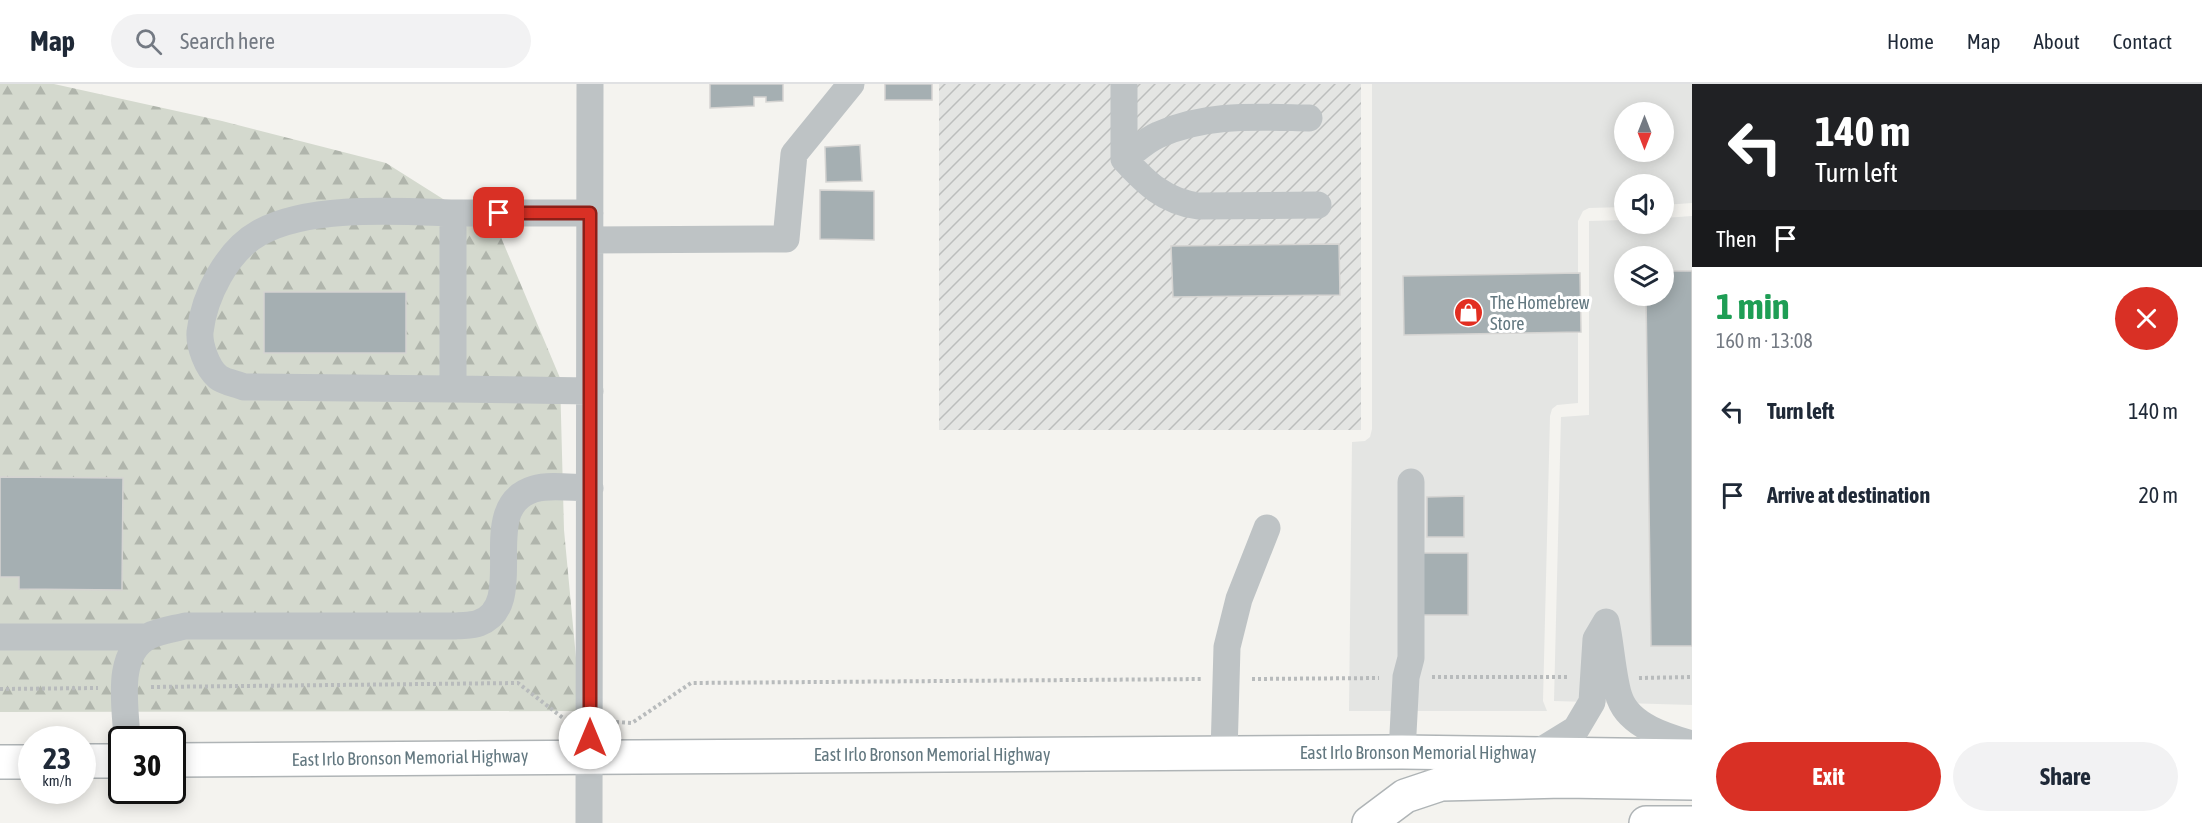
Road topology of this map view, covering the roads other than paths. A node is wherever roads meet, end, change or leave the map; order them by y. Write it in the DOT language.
graph roads {
  1 [pos="590,84"];
  2 [pos="851,84"];
  3 [pos="1124,84"];
  4 [pos="1309,118"];
  5 [pos="1124,159"];
  6 [pos="1318,206"];
  7 [pos="453,213"];
  8 [pos="590,213"];
  9 [pos="590,240"];
  10 [pos="453,388"];
  11 [pos="590,391"];
  12 [pos="1411,482"];
  13 [pos="590,488"];
  14 [pos="1268,528"];
  15 [pos="0,637"];
  16 [pos="147,637"];
  17 [pos="126,726"];
  18 [pos="1692,744"];
  19 [pos="1402,752"];
  20 [pos="1224,753"];
  21 [pos="1537,753"];
  22 [pos="590,756"];
  23 [pos="1692,756"];
  24 [pos="186,760"];
  25 [pos="0,762"];
  26 [pos="18,762"];
  27 [pos="1692,783"];
  28 [pos="589,823"];
  29 [pos="1368,823"];
  30 [pos="1646,823"];
  31 [pos="1673,823"];
  32 [pos="1692,823"];
  1 -- 8 [label="street"];
  2 -- 9 [label="street"];
  3 -- 5 [label="street"];
  4 -- 5 [label="street"];
  5 -- 6 [label="street"];
  7 -- 8 [label="street"];
  7 -- 10 [label="street"];
  7 -- 10 [label="street"];
  8 -- 9 [label="street"];
  9 -- 11 [label="street"];
  10 -- 11 [label="street"];
  11 -- 13 [label="street"];
  12 -- 19 [label="street"];
  13 -- 16 [label="street"];
  13 -- 22 [label="street"];
  14 -- 20 [label="street"];
  15 -- 16 [label="street"];
  16 -- 17 [label="street"];
  18 -- 21 [label="street"];
  19 -- 20 [label="highway, East Irlo Bronson Memorial Highway"];
  19 -- 21 [label="highway, East Irlo Bronson Memorial Highway"];
  20 -- 22 [label="highway, East Irlo Bronson Memorial Highway"];
  21 -- 23 [label="highway, East Irlo Bronson Memorial Highway"];
  22 -- 24 [label="highway, East Irlo Bronson Memorial Highway"];
  22 -- 28 [label="street"];
  25 -- 26 [label="highway"];
  27 -- 29 [label="highway"];
  30 -- 31 [label="highway"];
  31 -- 32 [label="highway"];
}
